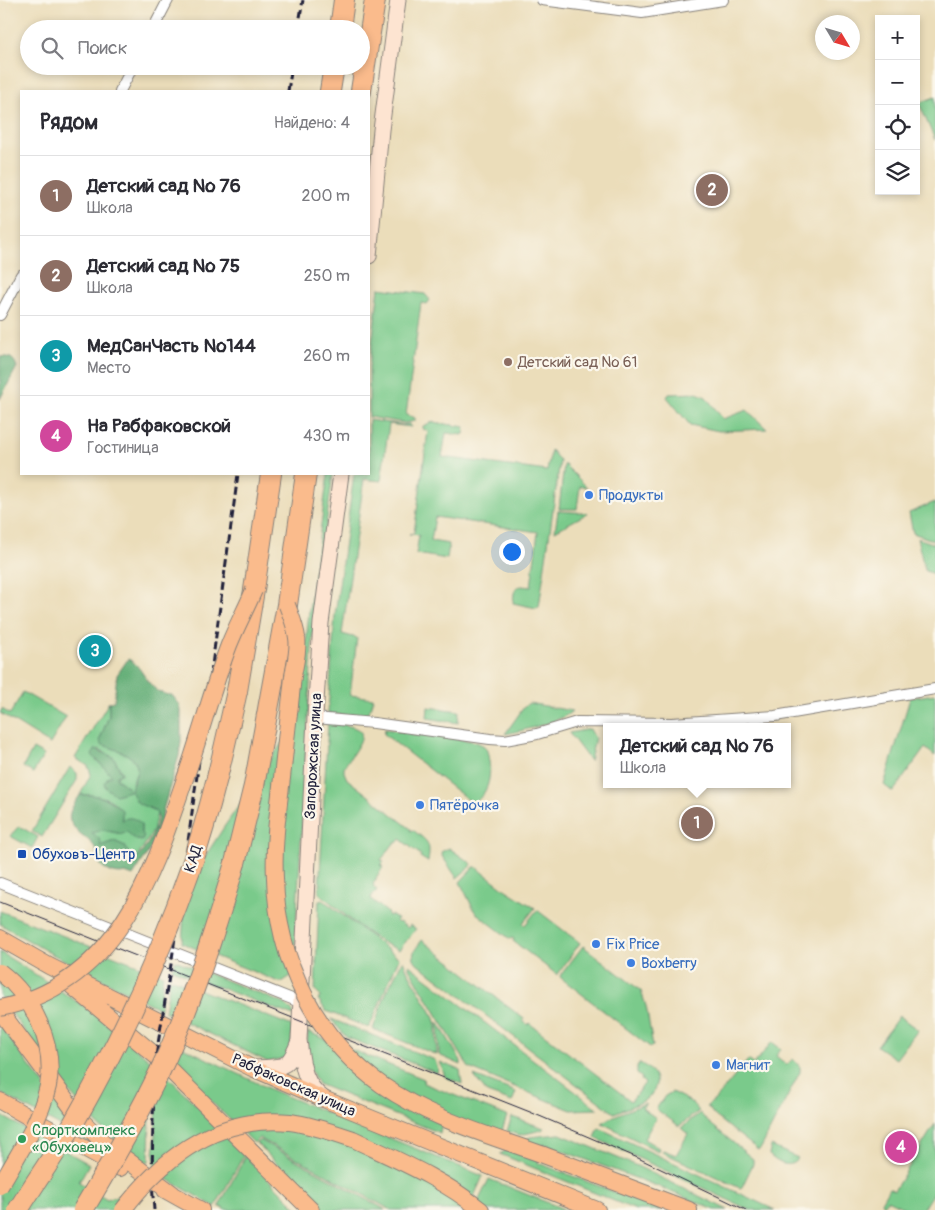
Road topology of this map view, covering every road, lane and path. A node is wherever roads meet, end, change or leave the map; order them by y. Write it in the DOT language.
graph roads {
  1 [pos="168,0"];
  2 [pos="344,0"];
  3 [pos="375,0"];
  4 [pos="398,0"];
  5 [pos="542,0"];
  6 [pos="723,0"];
  7 [pos="158,20"];
  8 [pos="341,20"];
  9 [pos="370,32"];
  10 [pos="128,75"];
  11 [pos="333,75"];
  12 [pos="363,75"];
  13 [pos="121,90"];
  14 [pos="330,90"];
  15 [pos="361,90"];
  16 [pos="370,246"];
  17 [pos="20,277"];
  18 [pos="0,315"];
  19 [pos="272,475"];
  20 [pos="306,475"];
  21 [pos="341,475"];
  22 [pos="254,590"];
  23 [pos="287,606"];
  24 [pos="935,689"];
  25 [pos="315,718"];
  26 [pos="0,883"];
  27 [pos="0,938"];
  28 [pos="49,966"];
  29 [pos="0,972"];
  30 [pos="302,1003"];
  31 [pos="0,1010"];
  32 [pos="300,1040"];
  33 [pos="252,1068"];
  34 [pos="326,1100"];
  35 [pos="0,1101"];
  36 [pos="0,1186"];
  37 [pos="173,1194"];
  38 [pos="470,1204"];
  39 [pos="18,1210"];
  40 [pos="83,1210"];
  41 [pos="123,1210"];
  42 [pos="201,1210"];
  43 [pos="311,1210"];
  44 [pos="481,1210"];
  45 [pos="597,1210"];
  46 [pos="689,1210"];
  1 -- 7 [label="street"];
  2 -- 8 [label="highway"];
  3 -- 9 [label="highway"];
  4 -- 16 [label="street"];
  5 -- 6 [label="street"];
  10 -- 13 [label="street"];
  11 -- 14 [label="highway"];
  12 -- 15 [label="highway"];
  17 -- 18 [label="street"];
  19 -- 22 [label="highway, КАД"];
  20 -- 23 [label="highway"];
  21 -- 25 [label="street, Запорожская улица"];
  22 -- 31 [label="main road, bridge"];
  22 -- 39 [label="highway, КАД, bridge"];
  23 -- 40 [label="highway, bridge"];
  23 -- 46 [label="main road, bridge"];
  24 -- 25 [label="street"];
  25 -- 30 [label="street, Запорожская улица"];
  26 -- 30 [label="street"];
  27 -- 28 [label="main road, Рабфаковская улица"];
  28 -- 33 [label="main road, Рабфаковская улица"];
  28 -- 43 [label="main road"];
  29 -- 36 [label="main road, bridge"];
  30 -- 32 [label="street, Запорожская улица"];
  31 -- 37 [label="main road"];
  32 -- 33 [label="street"];
  32 -- 34 [label="street"];
  33 -- 34 [label="main road, Рабфаковская улица"];
  34 -- 45 [label="main road, Рабфаковская улица"];
  35 -- 37 [label="main road"];
  37 -- 42 [label="main road"];
  38 -- 41 [label="main road, bridge"];
  38 -- 44 [label="main road"];
}
